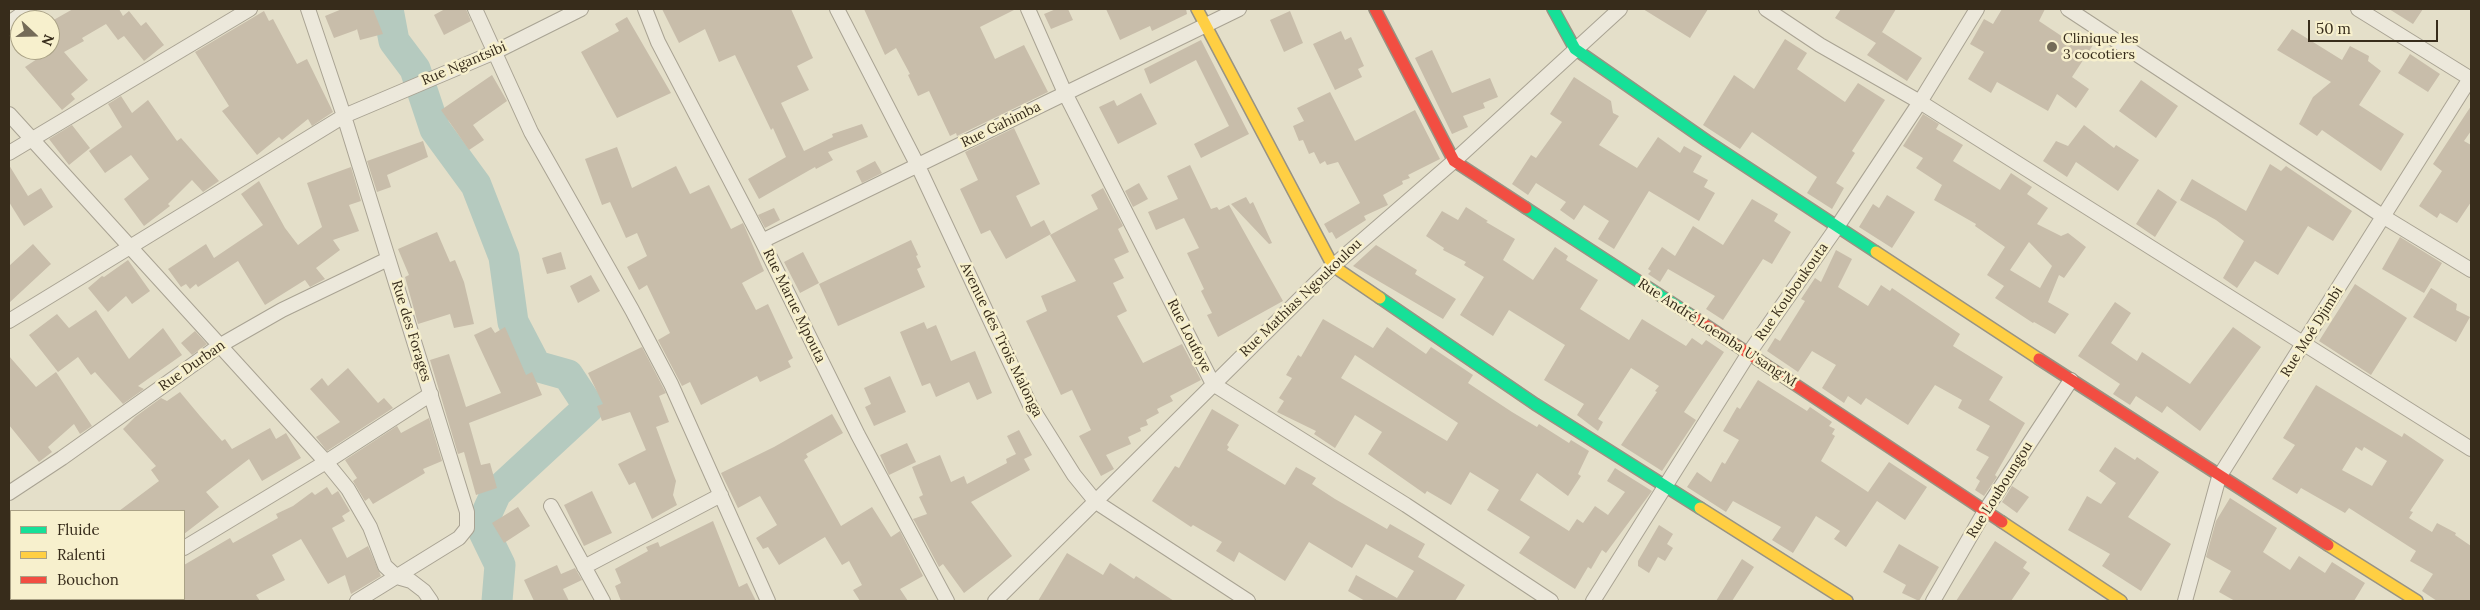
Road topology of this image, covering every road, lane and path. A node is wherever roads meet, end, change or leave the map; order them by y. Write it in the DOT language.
graph roads {
  1 [pos="29,9"];
  2 [pos="250,9"];
  3 [pos="308,9"];
  4 [pos="475,9"];
  5 [pos="581,9"];
  6 [pos="645,9"];
  7 [pos="837,9"];
  8 [pos="1028,9"];
  9 [pos="1197,9"];
  10 [pos="1239,9"];
  11 [pos="1375,9"];
  12 [pos="1553,9"];
  13 [pos="1620,9"];
  14 [pos="1766,9"];
  15 [pos="1977,9"];
  16 [pos="2068,9"];
  17 [pos="2358,9"];
  18 [pos="9,22"];
  19 [pos="1206,26"];
  20 [pos="1575,50"];
  21 [pos="494,52"];
  22 [pos="2471,78"];
  23 [pos="1065,93"];
  24 [pos="1920,102"];
  25 [pos="9,114"];
  26 [pos="344,116"];
  27 [pos="32,139"];
  28 [pos="9,153"];
  29 [pos="1454,161"];
  30 [pos="918,166"];
  31 [pos="2384,217"];
  32 [pos="1837,227"];
  33 [pos="762,241"];
  34 [pos="131,248"];
  35 [pos="388,259"];
  36 [pos="1333,266"];
  37 [pos="2471,270"];
  38 [pos="9,321"];
  39 [pos="220,346"];
  40 [pos="2304,346"];
  41 [pos="1749,353"];
  42 [pos="2071,380"];
  43 [pos="1213,384"];
  44 [pos="430,394"];
  45 [pos="2471,450"];
  46 [pos="326,462"];
  47 [pos="2219,477"];
  48 [pos="1667,486"];
  49 [pos="9,493"];
  50 [pos="721,495"];
  51 [pos="1096,502"];
  52 [pos="551,506"];
  53 [pos="1985,511"];
  54 [pos="185,547"];
  55 [pos="584,567"];
  56 [pos="397,577"];
  57 [pos="357,601"];
  58 [pos="431,601"];
  59 [pos="604,601"];
  60 [pos="768,601"];
  61 [pos="947,601"];
  62 [pos="995,601"];
  63 [pos="1248,601"];
  64 [pos="1550,601"];
  65 [pos="1593,601"];
  66 [pos="1847,601"];
  67 [pos="1933,601"];
  68 [pos="2121,601"];
  69 [pos="2185,601"];
  70 [pos="2417,601"];
  1 -- 18 [label="street"];
  2 -- 27 [label="street"];
  3 -- 26 [label="street, Rue des Forages"];
  4 -- 21 [label="street"];
  5 -- 21 [label="street, Rue Ngantsibi"];
  6 -- 33 [label="street, Rue Marue Mpouta"];
  7 -- 30 [label="street, Avenue des Trois Malonga"];
  8 -- 23 [label="street, Rue Loufoye"];
  9 -- 19 [label="street"];
  10 -- 19 [label="street, Rue Gahimba"];
  11 -- 29 [label="street, Rue André Loemba U'sang'M"];
  12 -- 20 [label="street"];
  13 -- 20 [label="street, Rue Mathias Ngoukoulou"];
  14 -- 24 [label="street"];
  15 -- 24 [label="street, Rue Kouboukouta"];
  16 -- 31 [label="street"];
  17 -- 22 [label="street"];
  19 -- 23 [label="street, Rue Gahimba"];
  19 -- 36 [label="street"];
  20 -- 29 [label="street, Rue Mathias Ngoukoulou"];
  20 -- 32 [label="street"];
  21 -- 26 [label="street, Rue Ngantsibi"];
  21 -- 50 [label="street"];
  22 -- 31 [label="street, Rue Moé Djimbi"];
  23 -- 30 [label="street, Rue Gahimba"];
  23 -- 43 [label="street, Rue Loufoye"];
  24 -- 32 [label="street, Rue Kouboukouta"];
  24 -- 40 [label="street"];
  25 -- 27 [label="street"];
  26 -- 34 [label="street, Rue Ngantsibi"];
  26 -- 35 [label="street, Rue des Forages"];
  27 -- 28 [label="street"];
  27 -- 34 [label="street"];
  29 -- 36 [label="street, Rue Mathias Ngoukoulou"];
  29 -- 41 [label="street, Rue André Loemba U'sang'M"];
  30 -- 33 [label="street, Rue Gahimba"];
  30 -- 51 [label="street, Avenue des Trois Malonga"];
  31 -- 37 [label="street"];
  31 -- 40 [label="street, Rue Moé Djimbi"];
  32 -- 41 [label="street, Rue Kouboukouta"];
  32 -- 42 [label="street"];
  33 -- 61 [label="street, Rue Marue Mpouta"];
  34 -- 38 [label="street, Rue Ngantsibi"];
  34 -- 39 [label="street"];
  35 -- 39 [label="street, Rue Durban"];
  35 -- 44 [label="street, Rue des Forages"];
  36 -- 43 [label="street, Rue Mathias Ngoukoulou"];
  36 -- 48 [label="street"];
  39 -- 46 [label="street"];
  39 -- 49 [label="street, Rue Durban"];
  40 -- 45 [label="street"];
  40 -- 47 [label="street, Rue Moé Djimbi"];
  41 -- 48 [label="street, Rue Kouboukouta"];
  41 -- 53 [label="street, Rue André Loemba U'sang'M"];
  42 -- 47 [label="street"];
  42 -- 53 [label="street, Rue Louboungou"];
  43 -- 51 [label="street, Rue Mathias Ngoukoulou"];
  43 -- 64 [label="street, Rue Loufoye"];
  44 -- 46 [label="street"];
  44 -- 56 [label="street, Rue des Forages"];
  46 -- 54 [label="street"];
  46 -- 56 [label="street"];
  47 -- 69 [label="street, Rue Moé Djimbi"];
  47 -- 70 [label="street"];
  48 -- 65 [label="street, Rue Kouboukouta"];
  48 -- 66 [label="street"];
  50 -- 55 [label="street"];
  50 -- 60 [label="street"];
  51 -- 62 [label="street, Rue Mathias Ngoukoulou"];
  51 -- 63 [label="street, Avenue des Trois Malonga"];
  52 -- 55 [label="street"];
  53 -- 67 [label="street, Rue Louboungou"];
  53 -- 68 [label="street, Rue André Loemba U'sang'M"];
  55 -- 59 [label="street"];
  56 -- 57 [label="street, Rue des Forages"];
  56 -- 58 [label="street"];
}
